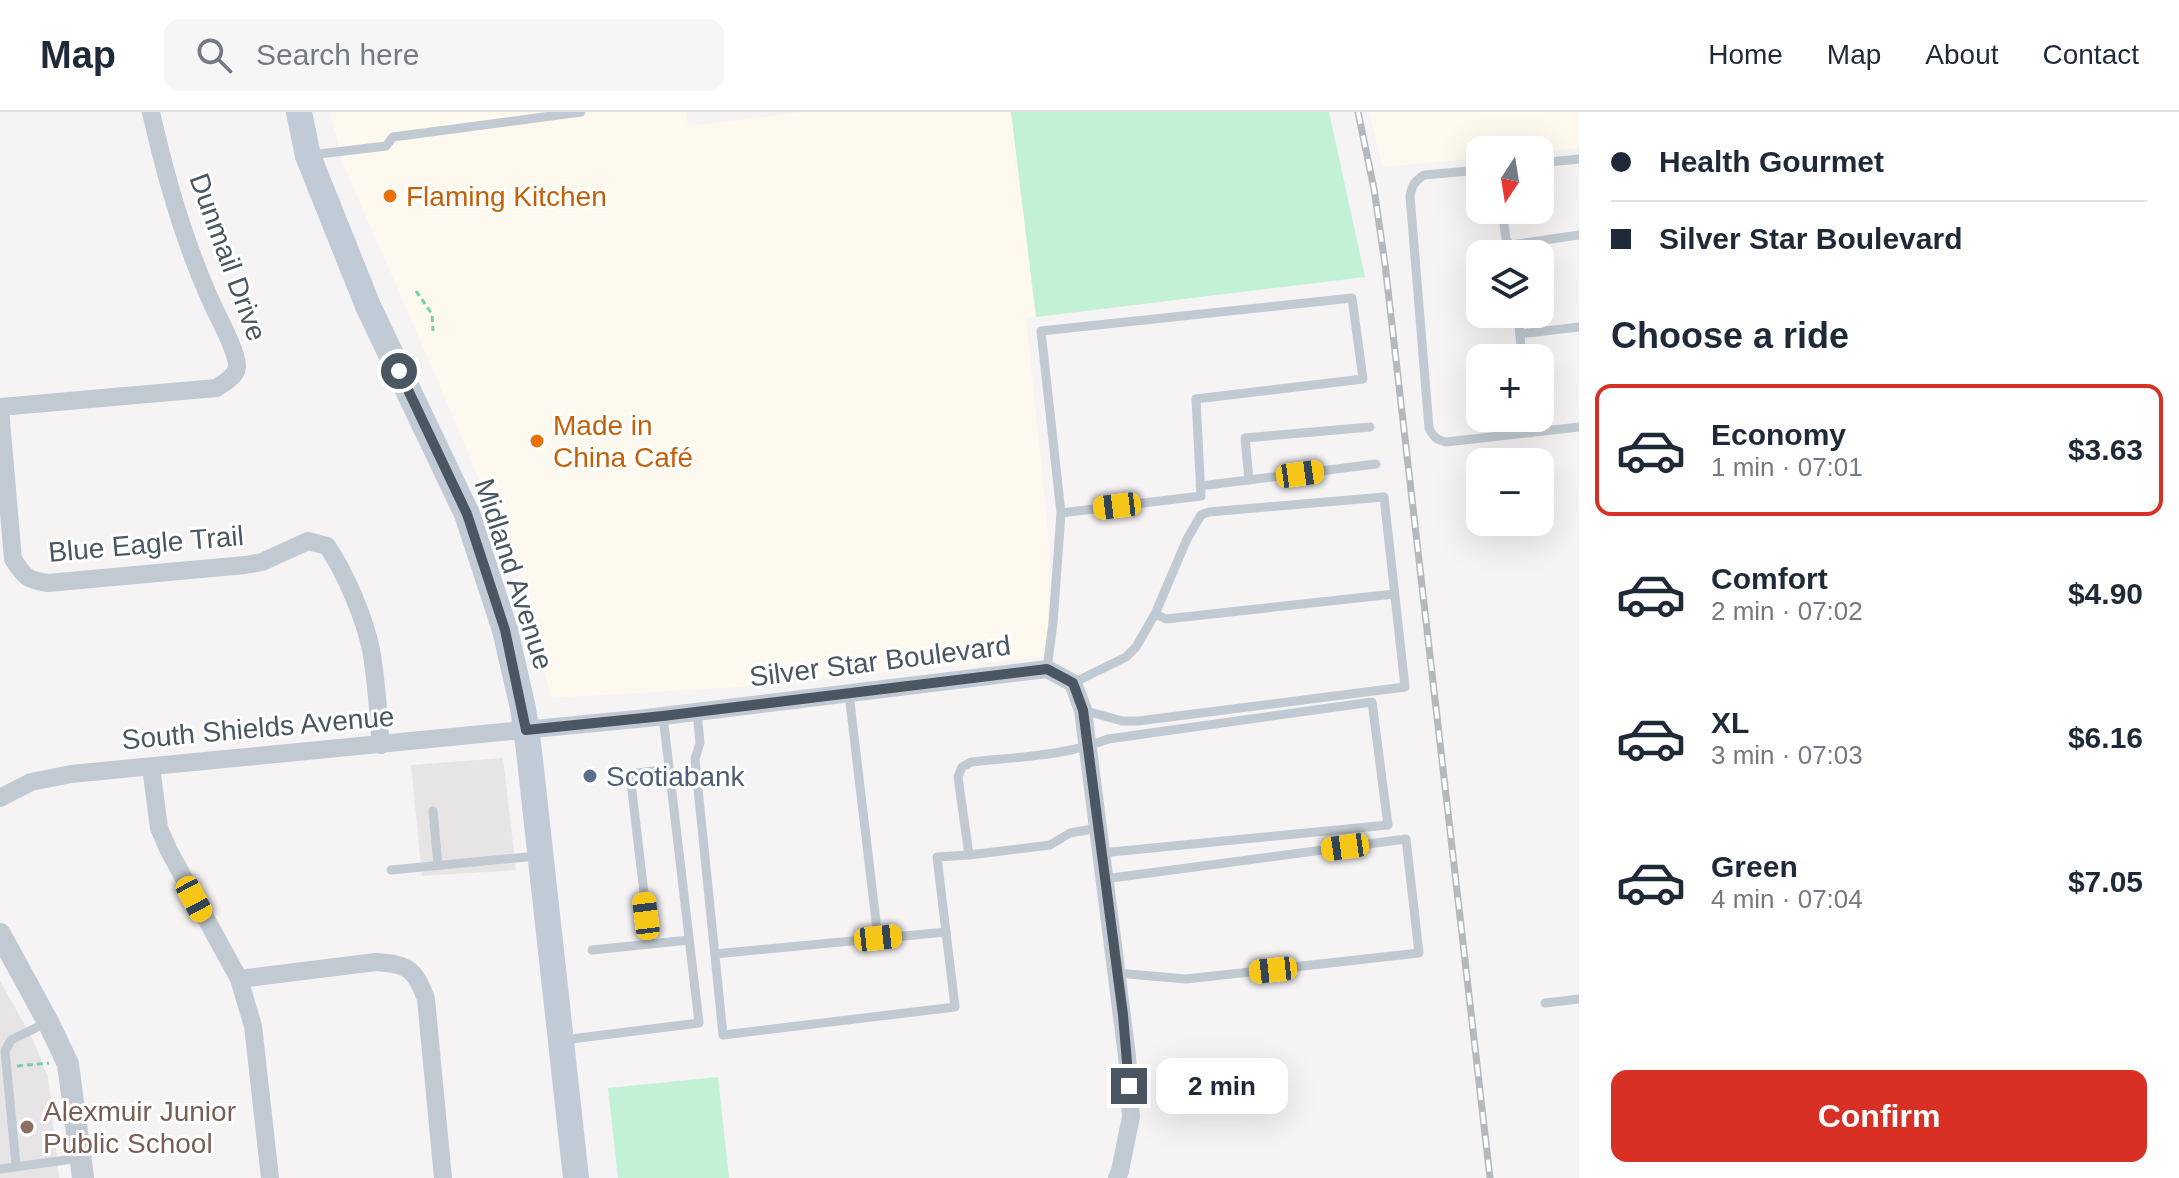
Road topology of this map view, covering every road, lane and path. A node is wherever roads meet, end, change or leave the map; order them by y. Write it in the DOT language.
graph roads {
  1 [pos="151,112"];
  2 [pos="299,112"];
  3 [pos="581,112"];
  4 [pos="308,156"];
  5 [pos="1579,159"];
  6 [pos="1554,162"];
  7 [pos="1466,171"];
  8 [pos="1579,235"];
  9 [pos="1554,240"];
  10 [pos="416,291"];
  11 [pos="1579,327"];
  12 [pos="1519,328"];
  13 [pos="433,331"];
  14 [pos="1520,334"];
  15 [pos="1521,344"];
  16 [pos="0,408"];
  17 [pos="1370,427"];
  18 [pos="1579,427"];
  19 [pos="1530,433"];
  20 [pos="1376,464"];
  21 [pos="1249,480"];
  22 [pos="1200,486"];
  23 [pos="1061,513"];
  24 [pos="1394,594"];
  25 [pos="1155,614"];
  26 [pos="1047,669"];
  27 [pos="1073,683"];
  28 [pos="849,694"];
  29 [pos="1083,710"];
  30 [pos="697,712"];
  31 [pos="663,716"];
  32 [pos="526,730"];
  33 [pos="381,745"];
  34 [pos="1087,748"];
  35 [pos="151,767"];
  36 [pos="669,769"];
  37 [pos="0,798"];
  38 [pos="433,811"];
  39 [pos="1098,828"];
  40 [pos="1101,853"];
  41 [pos="969,855"];
  42 [pos="541,856"];
  43 [pos="438,865"];
  44 [pos="391,870"];
  45 [pos="1104,879"];
  46 [pos="946,932"];
  47 [pos="0,934"];
  48 [pos="878,938"];
  49 [pos="689,940"];
  50 [pos="650,944"];
  51 [pos="592,950"];
  52 [pos="715,954"];
  53 [pos="1117,973"];
  54 [pos="239,979"];
  55 [pos="1579,999"];
  56 [pos="1545,1003"];
  57 [pos="48,1022"];
  58 [pos="560,1041"];
  59 [pos="68,1064"];
  60 [pos="6,1067"];
  61 [pos="16,1165"];
  62 [pos="82,1168"];
  63 [pos="0,1169"];
  64 [pos="270,1178"];
  65 [pos="443,1178"];
  66 [pos="576,1178"];
  67 [pos="1117,1178"];
  1 -- 16 [label="street, Dunmail Drive"];
  2 -- 4 [label="main road, Midland Avenue"];
  3 -- 4 [label="lane"];
  4 -- 32 [label="main road, Midland Avenue"];
  5 -- 6 [label="lane"];
  7 -- 19 [label="lane"];
  8 -- 9 [label="lane"];
  10 -- 13 [label="path"];
  11 -- 14 [label="lane"];
  12 -- 14 [label="lane"];
  14 -- 15 [label="lane"];
  16 -- 33 [label="street, Blue Eagle Trail"];
  17 -- 21 [label="lane"];
  18 -- 19 [label="lane"];
  20 -- 21 [label="lane"];
  21 -- 22 [label="lane"];
  22 -- 23 [label="lane"];
  22 -- 23 [label="lane"];
  23 -- 26 [label="lane"];
  24 -- 25 [label="lane"];
  24 -- 25 [label="lane"];
  24 -- 29 [label="lane"];
  25 -- 27 [label="lane"];
  26 -- 27 [label="street, Silver Star Boulevard"];
  26 -- 28 [label="street, Silver Star Boulevard"];
  27 -- 29 [label="street"];
  28 -- 30 [label="street, Silver Star Boulevard"];
  28 -- 48 [label="lane"];
  29 -- 34 [label="street"];
  30 -- 31 [label="street, Silver Star Boulevard"];
  30 -- 52 [label="lane"];
  31 -- 32 [label="street, Silver Star Boulevard"];
  31 -- 36 [label="lane"];
  32 -- 33 [label="street, South Shields Avenue"];
  32 -- 42 [label="main road, Midland Avenue"];
  33 -- 35 [label="street, South Shields Avenue"];
  34 -- 39 [label="street"];
  34 -- 40 [label="lane"];
  34 -- 41 [label="lane"];
  35 -- 37 [label="street, South Shields Avenue"];
  35 -- 54 [label="street"];
  36 -- 49 [label="lane"];
  36 -- 50 [label="lane"];
  38 -- 43 [label="lane"];
  39 -- 40 [label="street"];
  39 -- 41 [label="lane"];
  40 -- 45 [label="street"];
  41 -- 46 [label="lane"];
  42 -- 43 [label="lane"];
  42 -- 58 [label="main road, Midland Avenue"];
  43 -- 44 [label="lane"];
  45 -- 53 [label="street"];
  45 -- 53 [label="lane"];
  46 -- 48 [label="lane"];
  46 -- 52 [label="lane"];
  47 -- 57 [label="street"];
  48 -- 52 [label="lane"];
  49 -- 50 [label="lane"];
  49 -- 58 [label="lane"];
  50 -- 51 [label="lane"];
  53 -- 67 [label="street"];
  54 -- 64 [label="street"];
  54 -- 65 [label="street"];
  55 -- 56 [label="lane"];
  57 -- 59 [label="street"];
  57 -- 60 [label="lane"];
  58 -- 66 [label="main road, Midland Avenue"];
  59 -- 60 [label="path"];
  59 -- 62 [label="street"];
  60 -- 61 [label="lane"];
  61 -- 62 [label="lane"];
  61 -- 63 [label="lane"];
}
